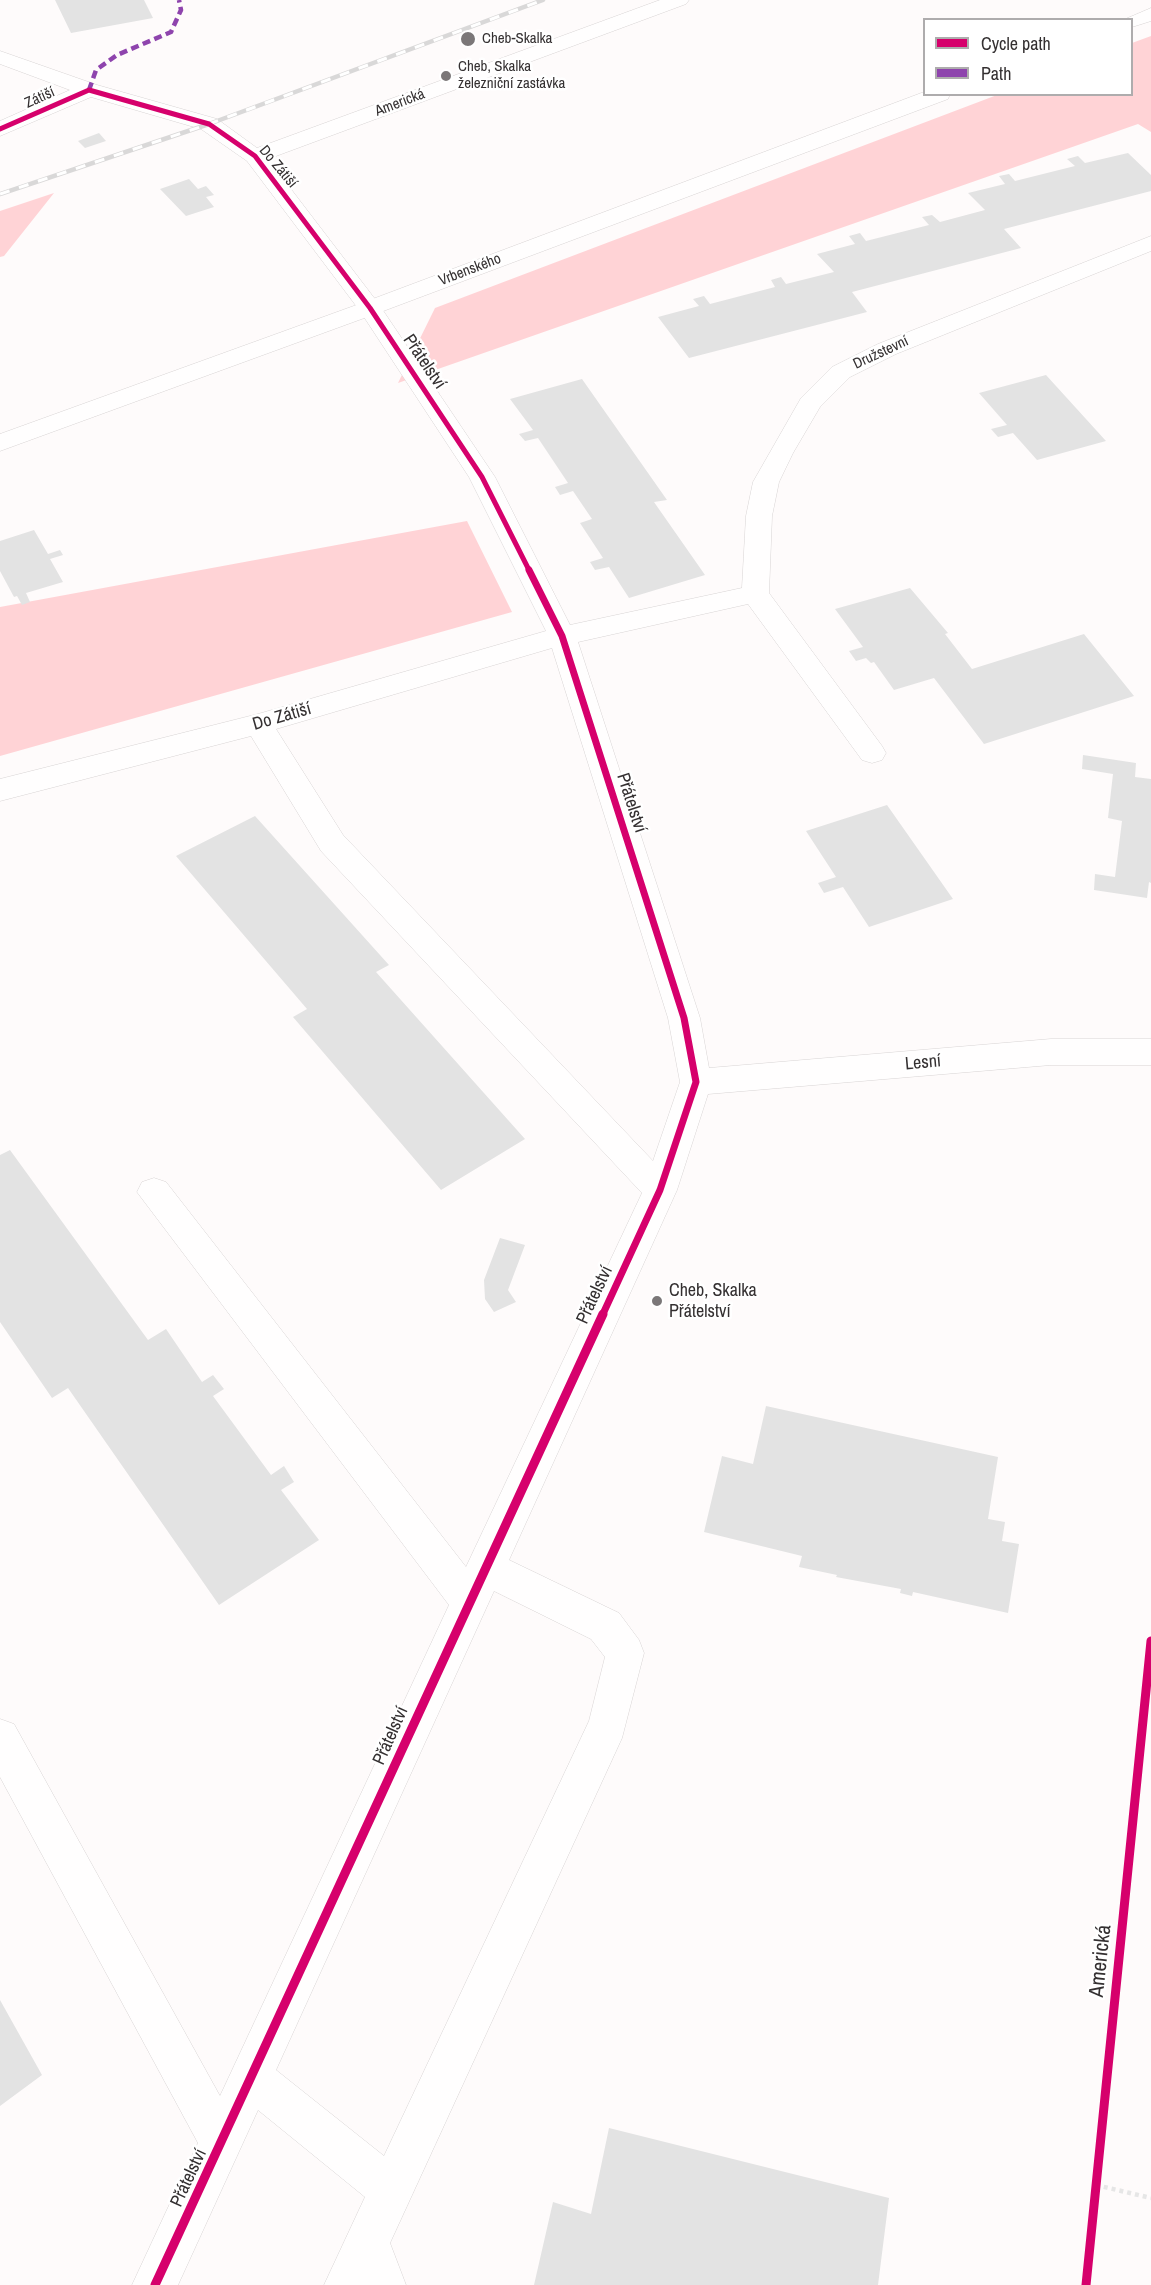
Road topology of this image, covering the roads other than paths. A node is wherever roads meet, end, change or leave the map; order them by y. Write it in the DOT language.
graph roads {
  1 [pos="679,0"];
  2 [pos="1151,14"];
  3 [pos="1133,20"];
  4 [pos="0,57"];
  5 [pos="90,90"];
  6 [pos="935,96"];
  7 [pos="0,129"];
  8 [pos="255,156"];
  9 [pos="1151,243"];
  10 [pos="370,308"];
  11 [pos="0,443"];
  12 [pos="755,594"];
  13 [pos="562,636"];
  14 [pos="258,724"];
  15 [pos="872,753"];
  16 [pos="0,790"];
  17 [pos="1151,1052"];
  18 [pos="696,1082"];
  19 [pos="660,1190"];
  20 [pos="154,1192"];
  21 [pos="477,1583"];
  22 [pos="0,1738"];
  23 [pos="252,2078"];
  24 [pos="222,2144"];
  25 [pos="391,2190"];
  26 [pos="367,2242"];
  27 [pos="155,2285"];
  28 [pos="347,2285"];
  29 [pos="383,2285"];
  1 -- 8 [label="street, Americká"];
  2 -- 3 [label="street"];
  4 -- 5 [label="street, Zátiší"];
  5 -- 7 [label="street, Zátiší"];
  5 -- 8 [label="street, Do Zátiší"];
  6 -- 10 [label="street, Vrbenského"];
  8 -- 10 [label="street, Do Zátiší"];
  9 -- 12 [label="street, Družstevní"];
  10 -- 11 [label="street, Vrbenského"];
  10 -- 13 [label="street, Přátelství"];
  12 -- 13 [label="street"];
  12 -- 15 [label="street"];
  13 -- 14 [label="street, Do Zátiší"];
  13 -- 18 [label="street, Přátelství"];
  14 -- 16 [label="street, Do Zátiší"];
  14 -- 19 [label="street"];
  17 -- 18 [label="street, Lesní"];
  18 -- 19 [label="street, Přátelství"];
  19 -- 21 [label="street, Přátelství"];
  20 -- 21 [label="street"];
  21 -- 23 [label="street, Přátelství"];
  21 -- 25 [label="street"];
  22 -- 24 [label="street, Přátelství"];
  23 -- 24 [label="street, Přátelství"];
  23 -- 25 [label="street"];
  24 -- 27 [label="street, Přátelství"];
  25 -- 26 [label="street"];
  26 -- 28 [label="street"];
  26 -- 29 [label="street"];
}
